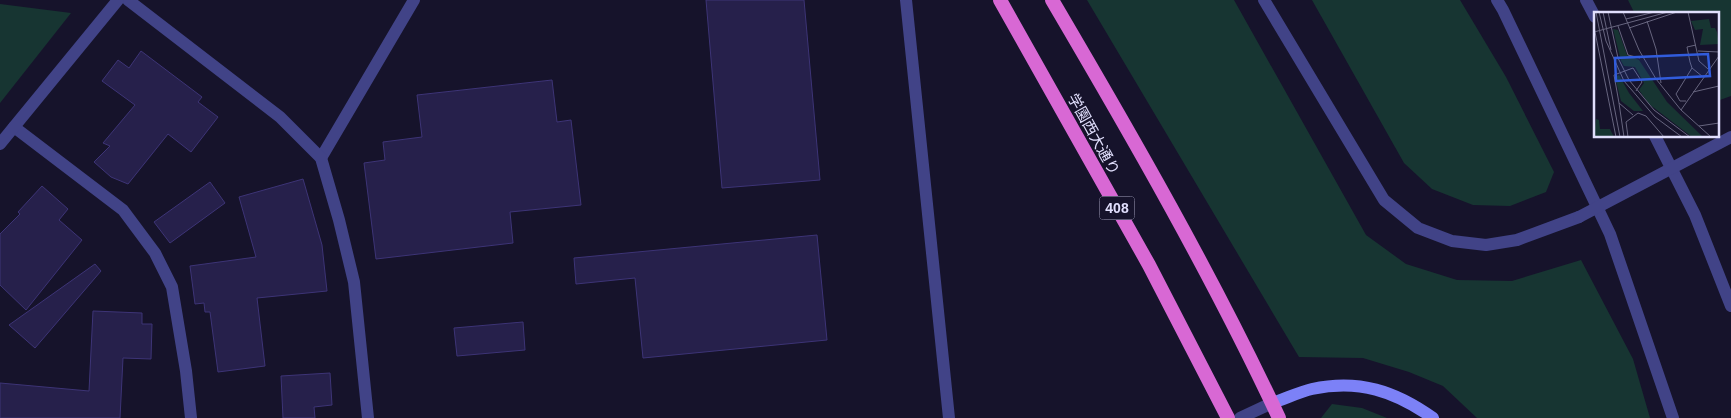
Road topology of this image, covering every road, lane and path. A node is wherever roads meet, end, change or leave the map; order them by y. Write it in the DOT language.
graph roads {
  1 [pos="118,0"];
  2 [pos="128,0"];
  3 [pos="414,0"];
  4 [pos="906,0"];
  5 [pos="1000,0"];
  6 [pos="1052,0"];
  7 [pos="1264,0"];
  8 [pos="1497,0"];
  9 [pos="1586,0"];
  10 [pos="1594,15"];
  11 [pos="14,127"];
  12 [pos="1731,137"];
  13 [pos="1656,138"];
  14 [pos="0,144"];
  15 [pos="321,158"];
  16 [pos="1731,306"];
  17 [pos="1272,403"];
  18 [pos="191,418"];
  19 [pos="368,418"];
  20 [pos="950,418"];
  21 [pos="1228,418"];
  22 [pos="1240,418"];
  23 [pos="1279,418"];
  24 [pos="1434,418"];
  25 [pos="1673,418"];
  1 -- 11 [label="street"];
  2 -- 15 [label="street"];
  3 -- 15 [label="street"];
  4 -- 20 [label="street"];
  5 -- 21 [label="highway, 学園西大通り / 408"];
  6 -- 17 [label="highway, 学園西大通り"];
  7 -- 12 [label="street, bridge"];
  8 -- 25 [label="street"];
  9 -- 10 [label="street"];
  11 -- 14 [label="street"];
  11 -- 18 [label="street"];
  13 -- 16 [label="street"];
  15 -- 19 [label="street"];
  17 -- 22 [label="street"];
  17 -- 23 [label="highway, 学園西大通り"];
  17 -- 24 [label="main road"];
}
